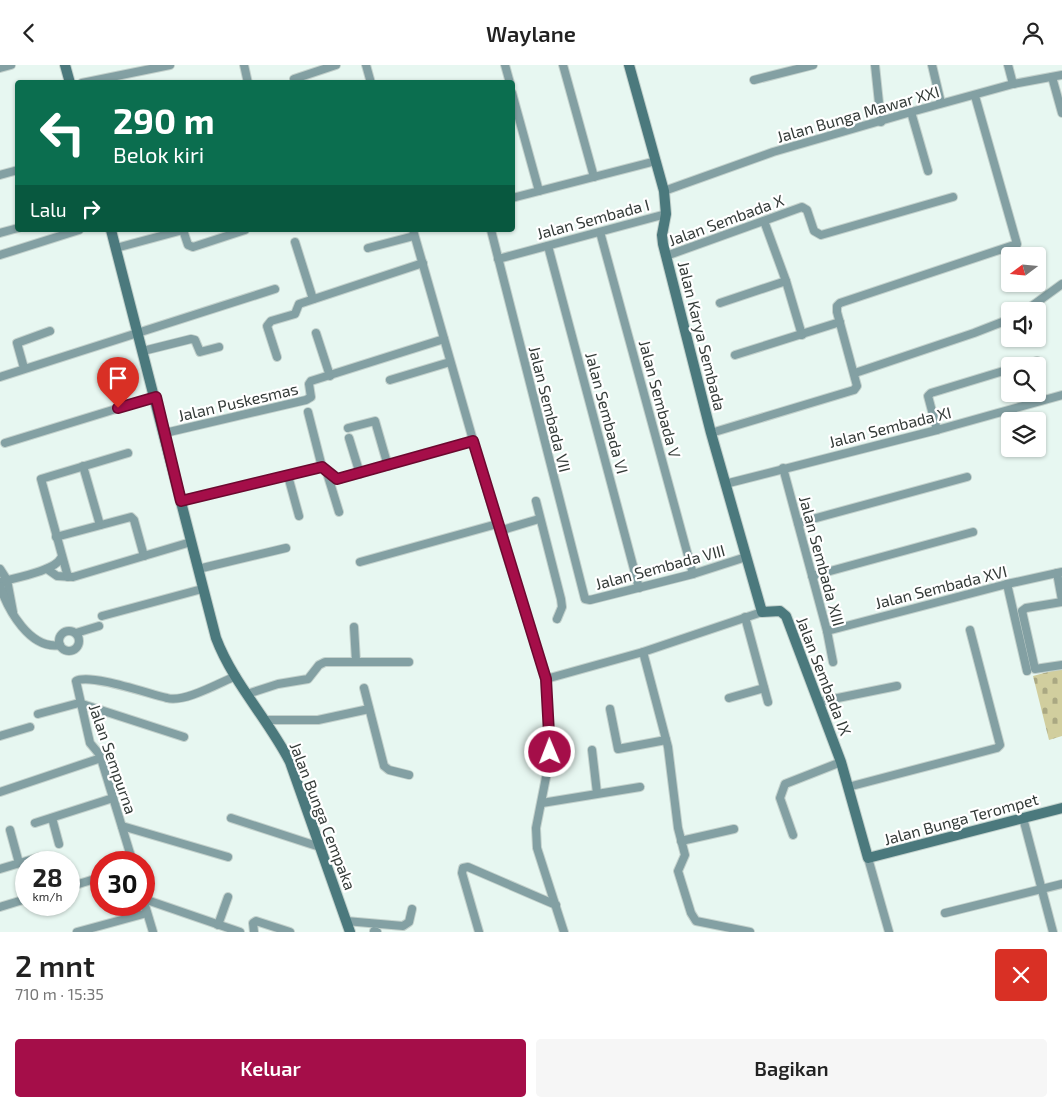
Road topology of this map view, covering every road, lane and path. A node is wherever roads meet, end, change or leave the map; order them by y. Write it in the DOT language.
graph roads {
  1 [pos="11,65"];
  2 [pos="65,65"];
  3 [pos="170,65"];
  4 [pos="244,65"];
  5 [pos="336,65"];
  6 [pos="366,65"];
  7 [pos="505,65"];
  8 [pos="563,65"];
  9 [pos="629,65"];
  10 [pos="813,65"];
  11 [pos="875,65"];
  12 [pos="932,65"];
  13 [pos="1008,65"];
  14 [pos="0,68"];
  15 [pos="1062,75"];
  16 [pos="1052,77"];
  17 [pos="294,79"];
  18 [pos="69,80"];
  19 [pos="97,80"];
  20 [pos="247,80"];
  21 [pos="370,80"];
  22 [pos="509,80"];
  23 [pos="754,80"];
  24 [pos="1013,84"];
  25 [pos="975,96"];
  26 [pos="941,103"];
  27 [pos="515,104"];
  28 [pos="911,112"];
  29 [pos="1062,113"];
  30 [pos="881,122"];
  31 [pos="656,161"];
  32 [pos="15,171"];
  33 [pos="928,171"];
  34 [pos="0,175"];
  35 [pos="594,177"];
  36 [pos="539,191"];
  37 [pos="664,191"];
  38 [pos="515,197"];
  39 [pos="953,197"];
  40 [pos="666,214"];
  41 [pos="764,221"];
  42 [pos="15,229"];
  43 [pos="73,232"];
  44 [pos="112,232"];
  45 [pos="176,232"];
  46 [pos="184,232"];
  47 [pos="239,232"];
  48 [pos="491,232"];
  49 [pos="600,232"];
  50 [pos="0,233"];
  51 [pos="413,233"];
  52 [pos="295,242"];
  53 [pos="548,246"];
  54 [pos="116,248"];
  55 [pos="368,248"];
  56 [pos="0,255"];
  57 [pos="666,256"];
  58 [pos="498,259"];
  59 [pos="423,263"];
  60 [pos="786,281"];
  61 [pos="1062,284"];
  62 [pos="275,289"];
  63 [pos="314,299"];
  64 [pos="1037,302"];
  65 [pos="720,303"];
  66 [pos="1001,322"];
  67 [pos="840,323"];
  68 [pos="50,331"];
  69 [pos="137,331"];
  70 [pos="316,333"];
  71 [pos="802,335"];
  72 [pos="444,339"];
  73 [pos="219,347"];
  74 [pos="144,351"];
  75 [pos="735,355"];
  76 [pos="277,357"];
  77 [pos="450,361"];
  78 [pos="24,368"];
  79 [pos="1001,372"];
  80 [pos="855,373"];
  81 [pos="330,376"];
  82 [pos="0,377"];
  83 [pos="390,380"];
  84 [pos="1062,395"];
  85 [pos="156,397"];
  86 [pos="308,412"];
  87 [pos="348,429"];
  88 [pos="937,430"];
  89 [pos="165,433"];
  90 [pos="711,433"];
  91 [pos="349,438"];
  92 [pos="473,441"];
  93 [pos="5,443"];
  94 [pos="128,453"];
  95 [pos="83,466"];
  96 [pos="388,466"];
  97 [pos="783,468"];
  98 [pos="324,470"];
  99 [pos="360,474"];
  100 [pos="288,476"];
  101 [pos="967,477"];
  102 [pos="725,483"];
  103 [pos="181,501"];
  104 [pos="536,501"];
  105 [pos="339,512"];
  106 [pos="299,516"];
  107 [pos="539,519"];
  108 [pos="798,523"];
  109 [pos="100,525"];
  110 [pos="498,528"];
  111 [pos="973,532"];
  112 [pos="56,537"];
  113 [pos="192,542"];
  114 [pos="286,549"];
  115 [pos="144,556"];
  116 [pos="61,557"];
  117 [pos="746,557"];
  118 [pos="360,562"];
  119 [pos="0,569"];
  120 [pos="198,569"];
  121 [pos="41,570"];
  122 [pos="1059,573"];
  123 [pos="692,574"];
  124 [pos="812,576"];
  125 [pos="68,577"];
  126 [pos="3,581"];
  127 [pos="1007,584"];
  128 [pos="0,586"];
  129 [pos="639,588"];
  130 [pos="202,589"];
  131 [pos="582,595"];
  132 [pos="5,599"];
  133 [pos="1062,601"];
  134 [pos="762,612"];
  135 [pos="102,616"];
  136 [pos="745,617"];
  137 [pos="557,619"];
  138 [pos="99,626"];
  139 [pos="354,627"];
  140 [pos="827,631"];
  141 [pos="970,631"];
  142 [pos="76,633"];
  143 [pos="60,645"];
  144 [pos="643,652"];
  145 [pos="356,661"];
  146 [pos="409,662"];
  147 [pos="833,662"];
  148 [pos="1062,665"];
  149 [pos="1027,671"];
  150 [pos="236,676"];
  151 [pos="546,679"];
  152 [pos="897,685"];
  153 [pos="364,688"];
  154 [pos="764,688"];
  155 [pos="247,694"];
  156 [pos="729,698"];
  157 [pos="818,701"];
  158 [pos="768,702"];
  159 [pos="79,703"];
  160 [pos="369,709"];
  161 [pos="610,709"];
  162 [pos="38,714"];
  163 [pos="265,720"];
  164 [pos="30,727"];
  165 [pos="0,736"];
  166 [pos="184,737"];
  167 [pos="666,740"];
  168 [pos="592,750"];
  169 [pos="101,758"];
  170 [pos="841,762"];
  171 [pos="409,775"];
  172 [pos="640,787"];
  173 [pos="848,787"];
  174 [pos="0,792"];
  175 [pos="597,793"];
  176 [pos="113,798"];
  177 [pos="542,803"];
  178 [pos="1062,808"];
  179 [pos="52,818"];
  180 [pos="231,818"];
  181 [pos="1023,818"];
  182 [pos="35,823"];
  183 [pos="122,826"];
  184 [pos="734,829"];
  185 [pos="10,830"];
  186 [pos="793,835"];
  187 [pos="681,841"];
  188 [pos="59,844"];
  189 [pos="320,847"];
  190 [pos="16,851"];
  191 [pos="129,851"];
  192 [pos="228,857"];
  193 [pos="868,858"];
  194 [pos="15,864"];
  195 [pos="0,869"];
  196 [pos="1062,884"];
  197 [pos="1040,888"];
  198 [pos="228,897"];
  199 [pos="15,902"];
  200 [pos="155,905"];
  201 [pos="556,905"];
  202 [pos="0,907"];
  203 [pos="412,909"];
  204 [pos="945,913"];
  205 [pos="137,916"];
  206 [pos="148,916"];
  207 [pos="346,921"];
  208 [pos="218,925"];
  209 [pos="89,930"];
  210 [pos="77,932"];
  211 [pos="153,932"];
  212 [pos="240,932"];
  213 [pos="254,932"];
  214 [pos="290,932"];
  215 [pos="350,932"];
  216 [pos="479,932"];
  217 [pos="564,932"];
  218 [pos="750,932"];
  219 [pos="889,932"];
  220 [pos="1053,932"];
  1 -- 14 [label="street"];
  2 -- 18 [label="street"];
  3 -- 19 [label="street"];
  4 -- 20 [label="street"];
  5 -- 17 [label="street"];
  6 -- 21 [label="street"];
  7 -- 22 [label="street"];
  8 -- 35 [label="street"];
  9 -- 31 [label="street, Jalan Karya Sembada"];
  10 -- 23 [label="street"];
  11 -- 30 [label="street"];
  12 -- 26 [label="street"];
  13 -- 24 [label="street"];
  15 -- 16 [label="street, Jalan Bunga Mawar XXI"];
  16 -- 24 [label="street, Jalan Bunga Mawar XXI"];
  16 -- 29 [label="street"];
  24 -- 25 [label="street, Jalan Bunga Mawar XXI"];
  25 -- 26 [label="street, Jalan Bunga Mawar XXI"];
  25 -- 67 [label="street"];
  26 -- 28 [label="street, Jalan Bunga Mawar XXI"];
  27 -- 36 [label="street"];
  28 -- 30 [label="street, Jalan Bunga Mawar XXI"];
  28 -- 33 [label="street"];
  30 -- 37 [label="street, Jalan Bunga Mawar XXI"];
  31 -- 35 [label="street"];
  31 -- 37 [label="street, Jalan Karya Sembada"];
  32 -- 34 [label="street"];
  35 -- 36 [label="street"];
  36 -- 38 [label="street"];
  37 -- 40 [label="street, Jalan Karya Sembada"];
  39 -- 41 [label="street, Jalan Sembada X"];
  40 -- 49 [label="street, Jalan Sembada I"];
  40 -- 57 [label="street, Jalan Karya Sembada"];
  41 -- 57 [label="street, Jalan Sembada X"];
  41 -- 60 [label="street"];
  42 -- 50 [label="street"];
  43 -- 56 [label="street"];
  44 -- 54 [label="street, Jalan Bunga Cempaka"];
  45 -- 54 [label="street"];
  46 -- 47 [label="street"];
  48 -- 58 [label="street, Jalan Sembada VII"];
  49 -- 53 [label="street, Jalan Sembada I"];
  49 -- 123 [label="street, Jalan Sembada V"];
  51 -- 55 [label="street"];
  51 -- 59 [label="street"];
  52 -- 63 [label="street"];
  53 -- 58 [label="street, Jalan Sembada I"];
  53 -- 129 [label="street, Jalan Sembada VI"];
  54 -- 69 [label="street, Jalan Bunga Cempaka"];
  57 -- 90 [label="street, Jalan Karya Sembada"];
  58 -- 131 [label="street, Jalan Sembada VII"];
  59 -- 63 [label="street"];
  59 -- 72 [label="street"];
  60 -- 65 [label="street"];
  60 -- 71 [label="street"];
  61 -- 64 [label="street"];
  62 -- 69 [label="street"];
  63 -- 76 [label="street"];
  66 -- 80 [label="street"];
  67 -- 71 [label="street"];
  67 -- 80 [label="street"];
  68 -- 78 [label="street"];
  69 -- 74 [label="street, Jalan Bunga Cempaka"];
  69 -- 78 [label="street"];
  70 -- 81 [label="street"];
  71 -- 75 [label="street"];
  72 -- 77 [label="street"];
  72 -- 81 [label="street, Jalan Puskesmas"];
  73 -- 74 [label="street"];
  74 -- 85 [label="street, Jalan Bunga Cempaka"];
  77 -- 83 [label="street"];
  77 -- 92 [label="street"];
  78 -- 82 [label="street"];
  79 -- 88 [label="street"];
  80 -- 90 [label="street"];
  81 -- 89 [label="street, Jalan Puskesmas"];
  84 -- 88 [label="street, Jalan Sembada XI"];
  85 -- 89 [label="street, Jalan Bunga Cempaka"];
  85 -- 93 [label="street"];
  86 -- 98 [label="street"];
  87 -- 96 [label="street"];
  88 -- 97 [label="street, Jalan Sembada XI"];
  89 -- 103 [label="street, Jalan Bunga Cempaka"];
  90 -- 102 [label="street, Jalan Karya Sembada"];
  91 -- 99 [label="street"];
  92 -- 96 [label="street"];
  92 -- 110 [label="street"];
  94 -- 95 [label="street"];
  95 -- 109 [label="street"];
  95 -- 112 [label="street"];
  96 -- 99 [label="street"];
  97 -- 102 [label="street, Jalan Sembada XI"];
  97 -- 108 [label="street, Jalan Sembada XIII"];
  98 -- 99 [label="street"];
  98 -- 100 [label="street"];
  98 -- 105 [label="street"];
  100 -- 103 [label="street"];
  100 -- 106 [label="street"];
  101 -- 108 [label="street"];
  102 -- 117 [label="street, Jalan Karya Sembada"];
  103 -- 113 [label="street, Jalan Bunga Cempaka"];
  104 -- 107 [label="street"];
  107 -- 110 [label="street"];
  107 -- 137 [label="street"];
  108 -- 124 [label="street, Jalan Sembada XIII"];
  109 -- 112 [label="street"];
  109 -- 115 [label="street"];
  110 -- 118 [label="street"];
  110 -- 151 [label="street"];
  111 -- 124 [label="street"];
  112 -- 116 [label="street"];
  113 -- 115 [label="street"];
  113 -- 120 [label="street, Jalan Bunga Cempaka"];
  114 -- 120 [label="street"];
  115 -- 125 [label="street"];
  116 -- 121 [label="street"];
  116 -- 125 [label="street"];
  117 -- 123 [label="street, Jalan Sembada VIII"];
  117 -- 134 [label="street, Jalan Karya Sembada"];
  119 -- 126 [label="street"];
  120 -- 130 [label="street, Jalan Bunga Cempaka"];
  121 -- 125 [label="street"];
  121 -- 126 [label="street"];
  122 -- 127 [label="street, Jalan Sembada XVI"];
  122 -- 133 [label="street"];
  123 -- 129 [label="street, Jalan Sembada VIII"];
  124 -- 140 [label="street, Jalan Sembada XIII"];
  126 -- 132 [label="street"];
  127 -- 140 [label="street, Jalan Sembada XVI"];
  127 -- 149 [label="street"];
  128 -- 132 [label="street"];
  129 -- 131 [label="street, Jalan Sembada VIII"];
  130 -- 135 [label="street"];
  130 -- 150 [label="street, Jalan Bunga Cempaka"];
  132 -- 143 [label="street"];
  133 -- 148 [label="street"];
  134 -- 136 [label="street, Jalan Sembada IX"];
  134 -- 157 [label="street, Jalan Sembada IX"];
  136 -- 144 [label="street, Jalan Sembada IX"];
  136 -- 154 [label="street"];
  138 -- 142 [label="street"];
  139 -- 145 [label="street"];
  140 -- 147 [label="street, Jalan Sembada XIII"];
  141 -- 173 [label="street"];
  142 -- 143 [label="street"];
  142 -- 143 [label="street"];
  144 -- 151 [label="street, Jalan Sembada IX"];
  144 -- 167 [label="street"];
  145 -- 146 [label="street"];
  145 -- 155 [label="street"];
  150 -- 155 [label="street, Jalan Bunga Cempaka"];
  150 -- 159 [label="street, Jalan Sempurna"];
  151 -- 177 [label="street"];
  152 -- 157 [label="street"];
  153 -- 160 [label="street"];
  154 -- 156 [label="street"];
  154 -- 158 [label="street"];
  155 -- 163 [label="street, Jalan Bunga Cempaka"];
  157 -- 170 [label="street, Jalan Sembada IX"];
  159 -- 162 [label="street"];
  159 -- 166 [label="street"];
  159 -- 169 [label="street, Jalan Sempurna"];
  160 -- 163 [label="street"];
  160 -- 171 [label="street"];
  161 -- 167 [label="street"];
  163 -- 189 [label="street, Jalan Bunga Cempaka"];
  164 -- 165 [label="street"];
  167 -- 187 [label="street"];
  168 -- 175 [label="street"];
  169 -- 174 [label="street"];
  169 -- 176 [label="street, Jalan Sempurna"];
  170 -- 173 [label="street, Jalan Sembada IX"];
  170 -- 186 [label="street"];
  172 -- 175 [label="street"];
  173 -- 193 [label="street, Jalan Sembada IX"];
  175 -- 177 [label="street"];
  176 -- 179 [label="street"];
  176 -- 183 [label="street, Jalan Sempurna"];
  177 -- 201 [label="street"];
  178 -- 181 [label="street, Jalan Bunga Terompet"];
  179 -- 182 [label="street"];
  179 -- 188 [label="street"];
  180 -- 189 [label="street"];
  181 -- 193 [label="street, Jalan Bunga Terompet"];
  181 -- 197 [label="street"];
  183 -- 191 [label="street, Jalan Sempurna"];
  183 -- 192 [label="street"];
  184 -- 187 [label="street"];
  185 -- 190 [label="street"];
  187 -- 218 [label="street"];
  189 -- 207 [label="street, Jalan Bunga Cempaka"];
  193 -- 219 [label="street, Jalan Sembada IX"];
  194 -- 195 [label="street"];
  196 -- 197 [label="street"];
  197 -- 204 [label="street"];
  197 -- 220 [label="street"];
  198 -- 208 [label="street"];
  199 -- 202 [label="street"];
  200 -- 208 [label="street"];
  201 -- 216 [label="street"];
  201 -- 217 [label="street"];
  203 -- 207 [label="street"];
  205 -- 209 [label="street"];
  206 -- 211 [label="street"];
  207 -- 215 [label="street, Jalan Bunga Cempaka"];
  208 -- 212 [label="street"];
  209 -- 210 [label="street"];
  213 -- 214 [label="street"];
}
